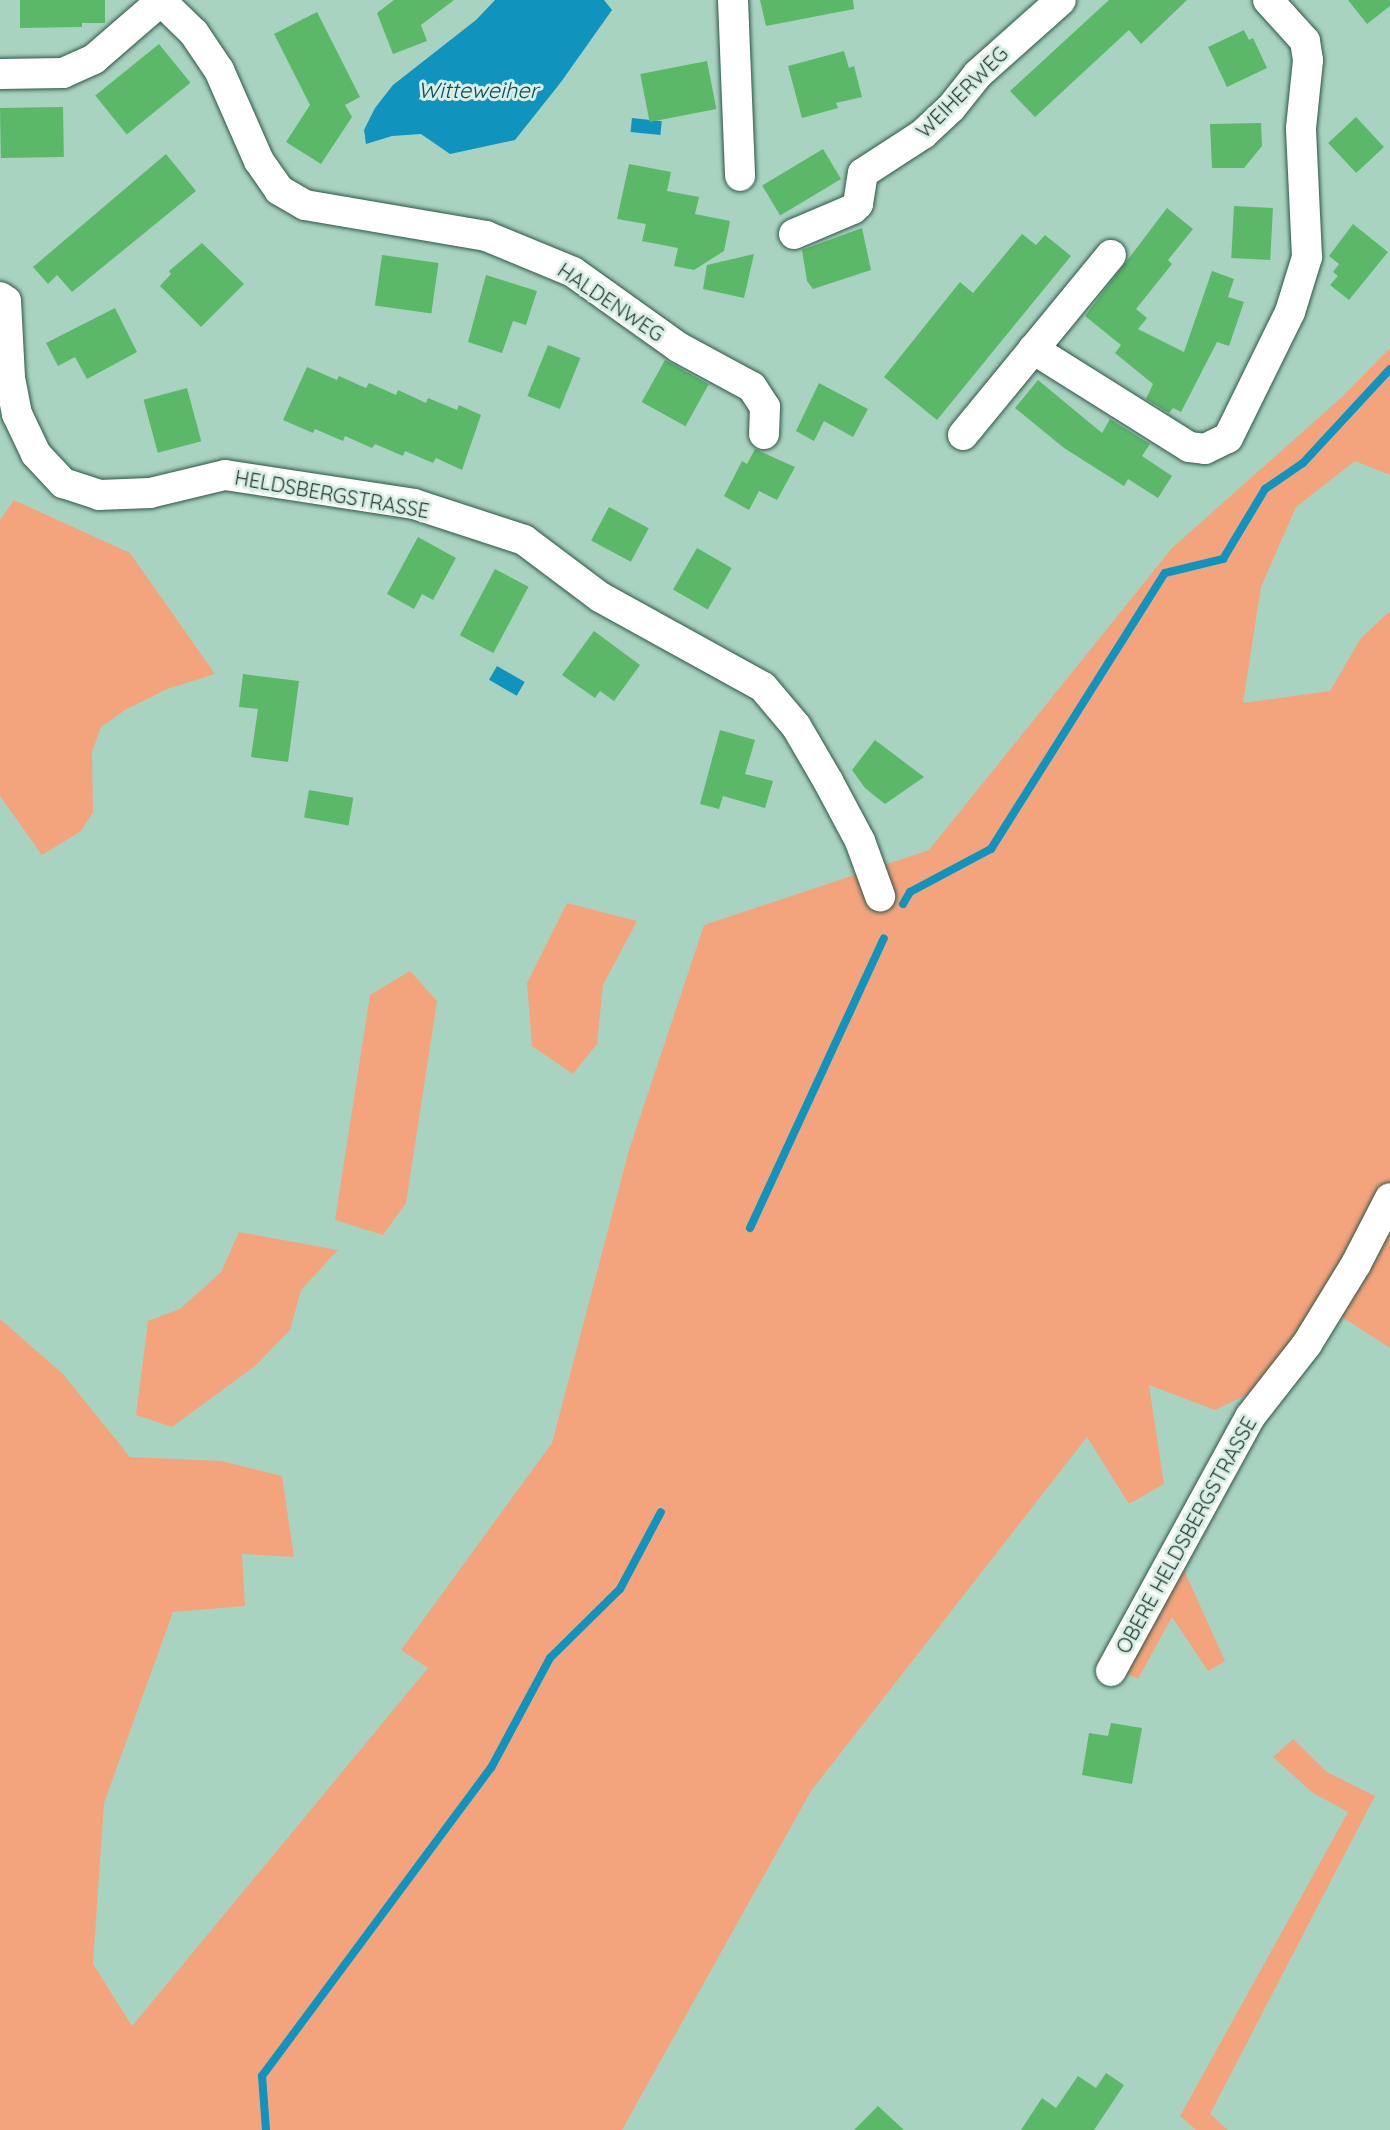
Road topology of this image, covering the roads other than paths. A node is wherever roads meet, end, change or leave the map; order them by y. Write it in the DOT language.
graph roads {
  1 [pos="733,0"];
  2 [pos="1061,0"];
  3 [pos="1268,0"];
  4 [pos="160,1"];
  5 [pos="0,74"];
  6 [pos="740,176"];
  7 [pos="794,234"];
  8 [pos="1111,255"];
  9 [pos="0,297"];
  10 [pos="1033,349"];
  11 [pos="764,434"];
  12 [pos="963,435"];
  13 [pos="880,896"];
  14 [pos="1390,1198"];
  15 [pos="1111,1671"];
  1 -- 6 [label="street"];
  2 -- 7 [label="street, WEIHERWEG"];
  3 -- 10 [label="street"];
  4 -- 5 [label="street"];
  4 -- 11 [label="street, HALDENWEG"];
  8 -- 10 [label="street"];
  9 -- 13 [label="street, HELDSBERGSTRASSE"];
  10 -- 12 [label="street"];
  14 -- 15 [label="street, OBERE HELDSBERGSTRASSE"];
}
